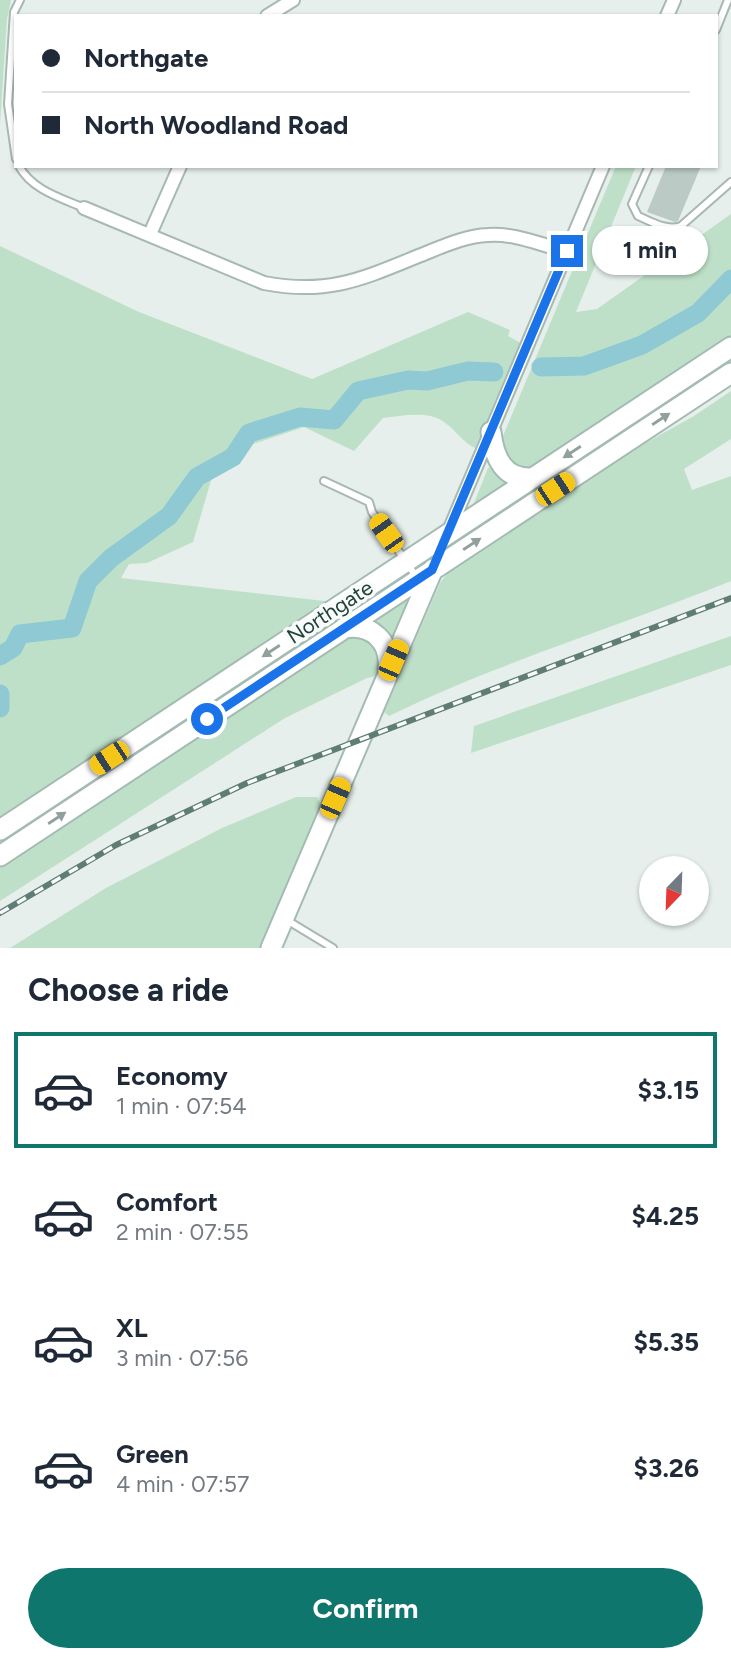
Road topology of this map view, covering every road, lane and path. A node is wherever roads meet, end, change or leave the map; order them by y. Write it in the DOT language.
graph roads {
  1 [pos="20,0"];
  2 [pos="293,0"];
  3 [pos="729,0"];
  4 [pos="271,14"];
  5 [pos="718,25"];
  6 [pos="14,145"];
  7 [pos="20,168"];
  8 [pos="179,168"];
  9 [pos="602,168"];
  10 [pos="648,168"];
  11 [pos="731,182"];
  12 [pos="84,208"];
  13 [pos="150,234"];
  14 [pos="567,251"];
  15 [pos="731,347"];
  16 [pos="731,373"];
  17 [pos="491,432"];
  18 [pos="533,478"];
  19 [pos="324,481"];
  20 [pos="447,534"];
  21 [pos="406,562"];
  22 [pos="425,574"];
  23 [pos="344,628"];
  24 [pos="387,674"];
  25 [pos="0,830"];
  26 [pos="0,856"];
  27 [pos="284,918"];
  28 [pos="271,948"];
  29 [pos="333,948"];
  1 -- 6 [label="lane"];
  2 -- 4 [label="street"];
  3 -- 5 [label="lane"];
  7 -- 12 [label="lane"];
  8 -- 13 [label="street"];
  9 -- 14 [label="street"];
  10 -- 11 [label="lane"];
  12 -- 13 [label="street"];
  13 -- 14 [label="street"];
  14 -- 17 [label="street"];
  15 -- 18 [label="main road, Northgate, one-way"];
  22 -- 16 [label="main road, Northgate, one-way"];
  17 -- 18 [label="main road"];
  17 -- 20 [label="street"];
  18 -- 20 [label="main road, Northgate"];
  19 -- 21 [label="lane"];
  20 -- 21 [label="main road, Northgate"];
  20 -- 22 [label="main road"];
  21 -- 22 [label="lane"];
  21 -- 25 [label="main road, Northgate, one-way"];
  22 -- 23 [label="main road, Northgate"];
  22 -- 24 [label="main road"];
  23 -- 24 [label="main road"];
  26 -- 23 [label="main road, Northgate, one-way"];
  24 -- 27 [label="main road"];
  27 -- 28 [label="main road"];
  27 -- 29 [label="lane"];
}
